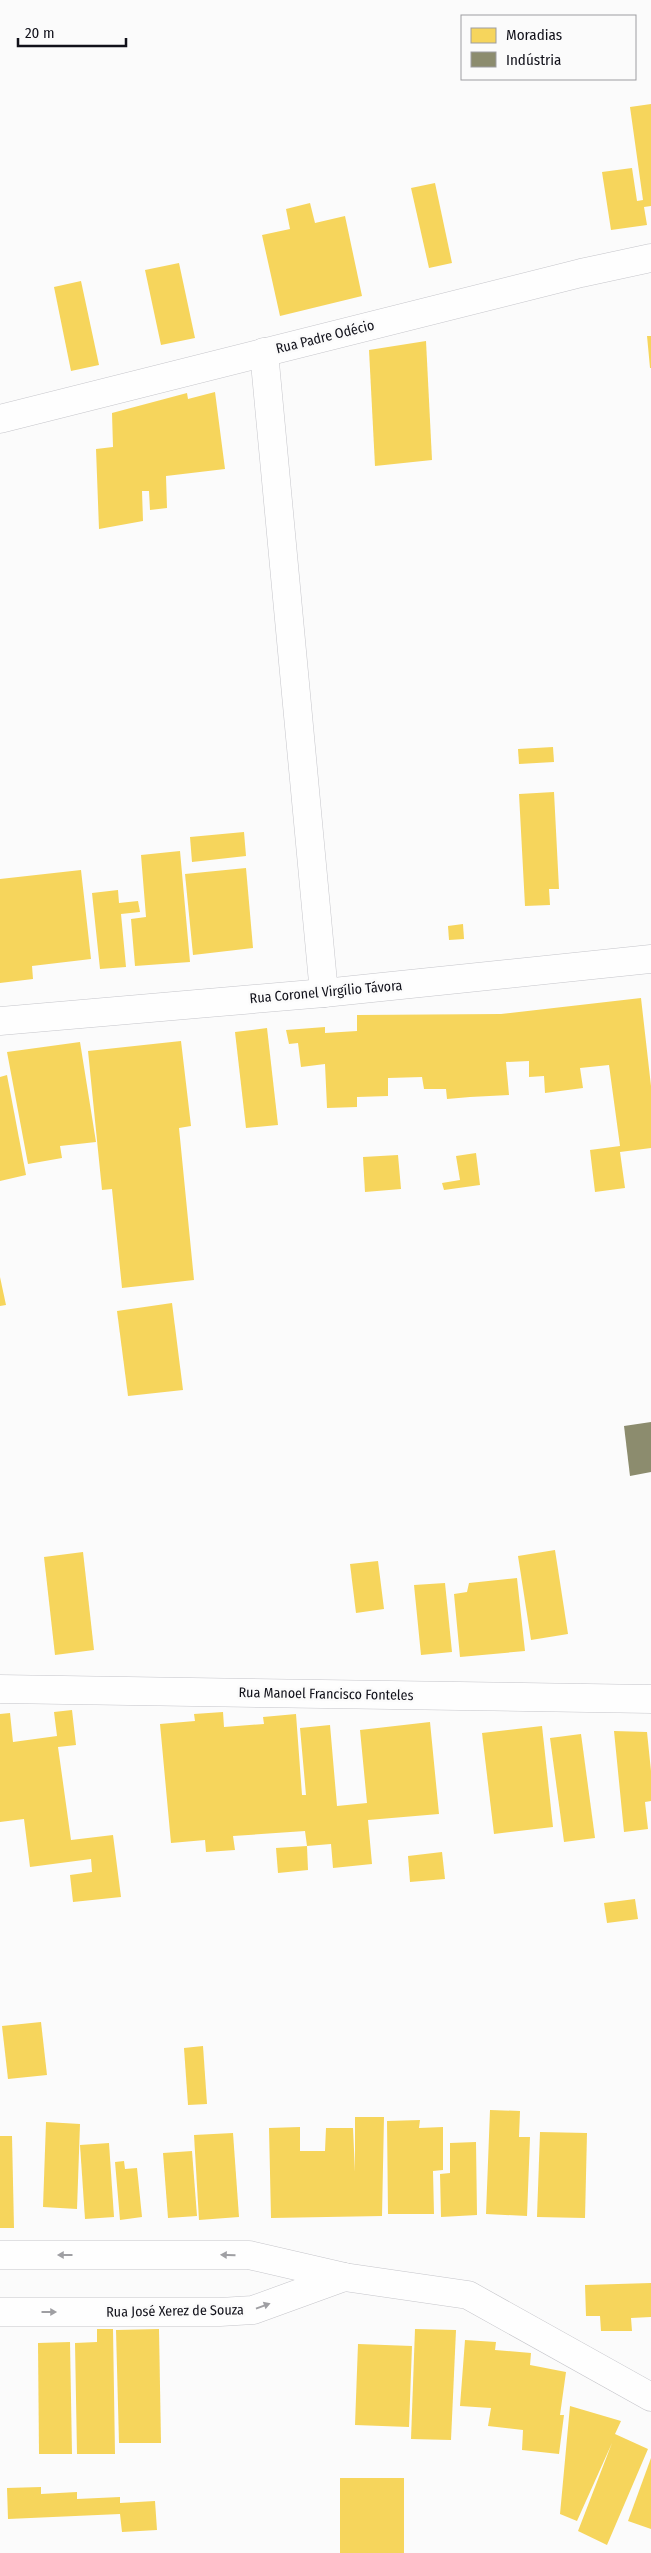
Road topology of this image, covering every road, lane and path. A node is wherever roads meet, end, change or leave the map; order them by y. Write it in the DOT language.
graph roads {
  1 [pos="651,258"];
  2 [pos="264,352"];
  3 [pos="0,419"];
  4 [pos="651,959"];
  5 [pos="324,993"];
  6 [pos="0,1022"];
  7 [pos="0,1689"];
  8 [pos="651,1699"];
  9 [pos="0,2255"];
  10 [pos="344,2277"];
  11 [pos="0,2312"];
  12 [pos="651,2397"];
  1 -- 2 [label="street, Rua Padre Odécio"];
  2 -- 3 [label="street, Rua Padre Odécio"];
  2 -- 5 [label="street"];
  4 -- 5 [label="street, Rua Coronel Virgílio Távora"];
  5 -- 6 [label="street, Rua Coronel Virgílio Távora"];
  7 -- 8 [label="street, Rua Manoel Francisco Fonteles"];
  10 -- 9 [label="street, Rua José Xerez de Souza, one-way"];
  11 -- 10 [label="street, Rua José Xerez de Souza, one-way"];
  10 -- 12 [label="street, Rua José Xerez de Souza"];
}
